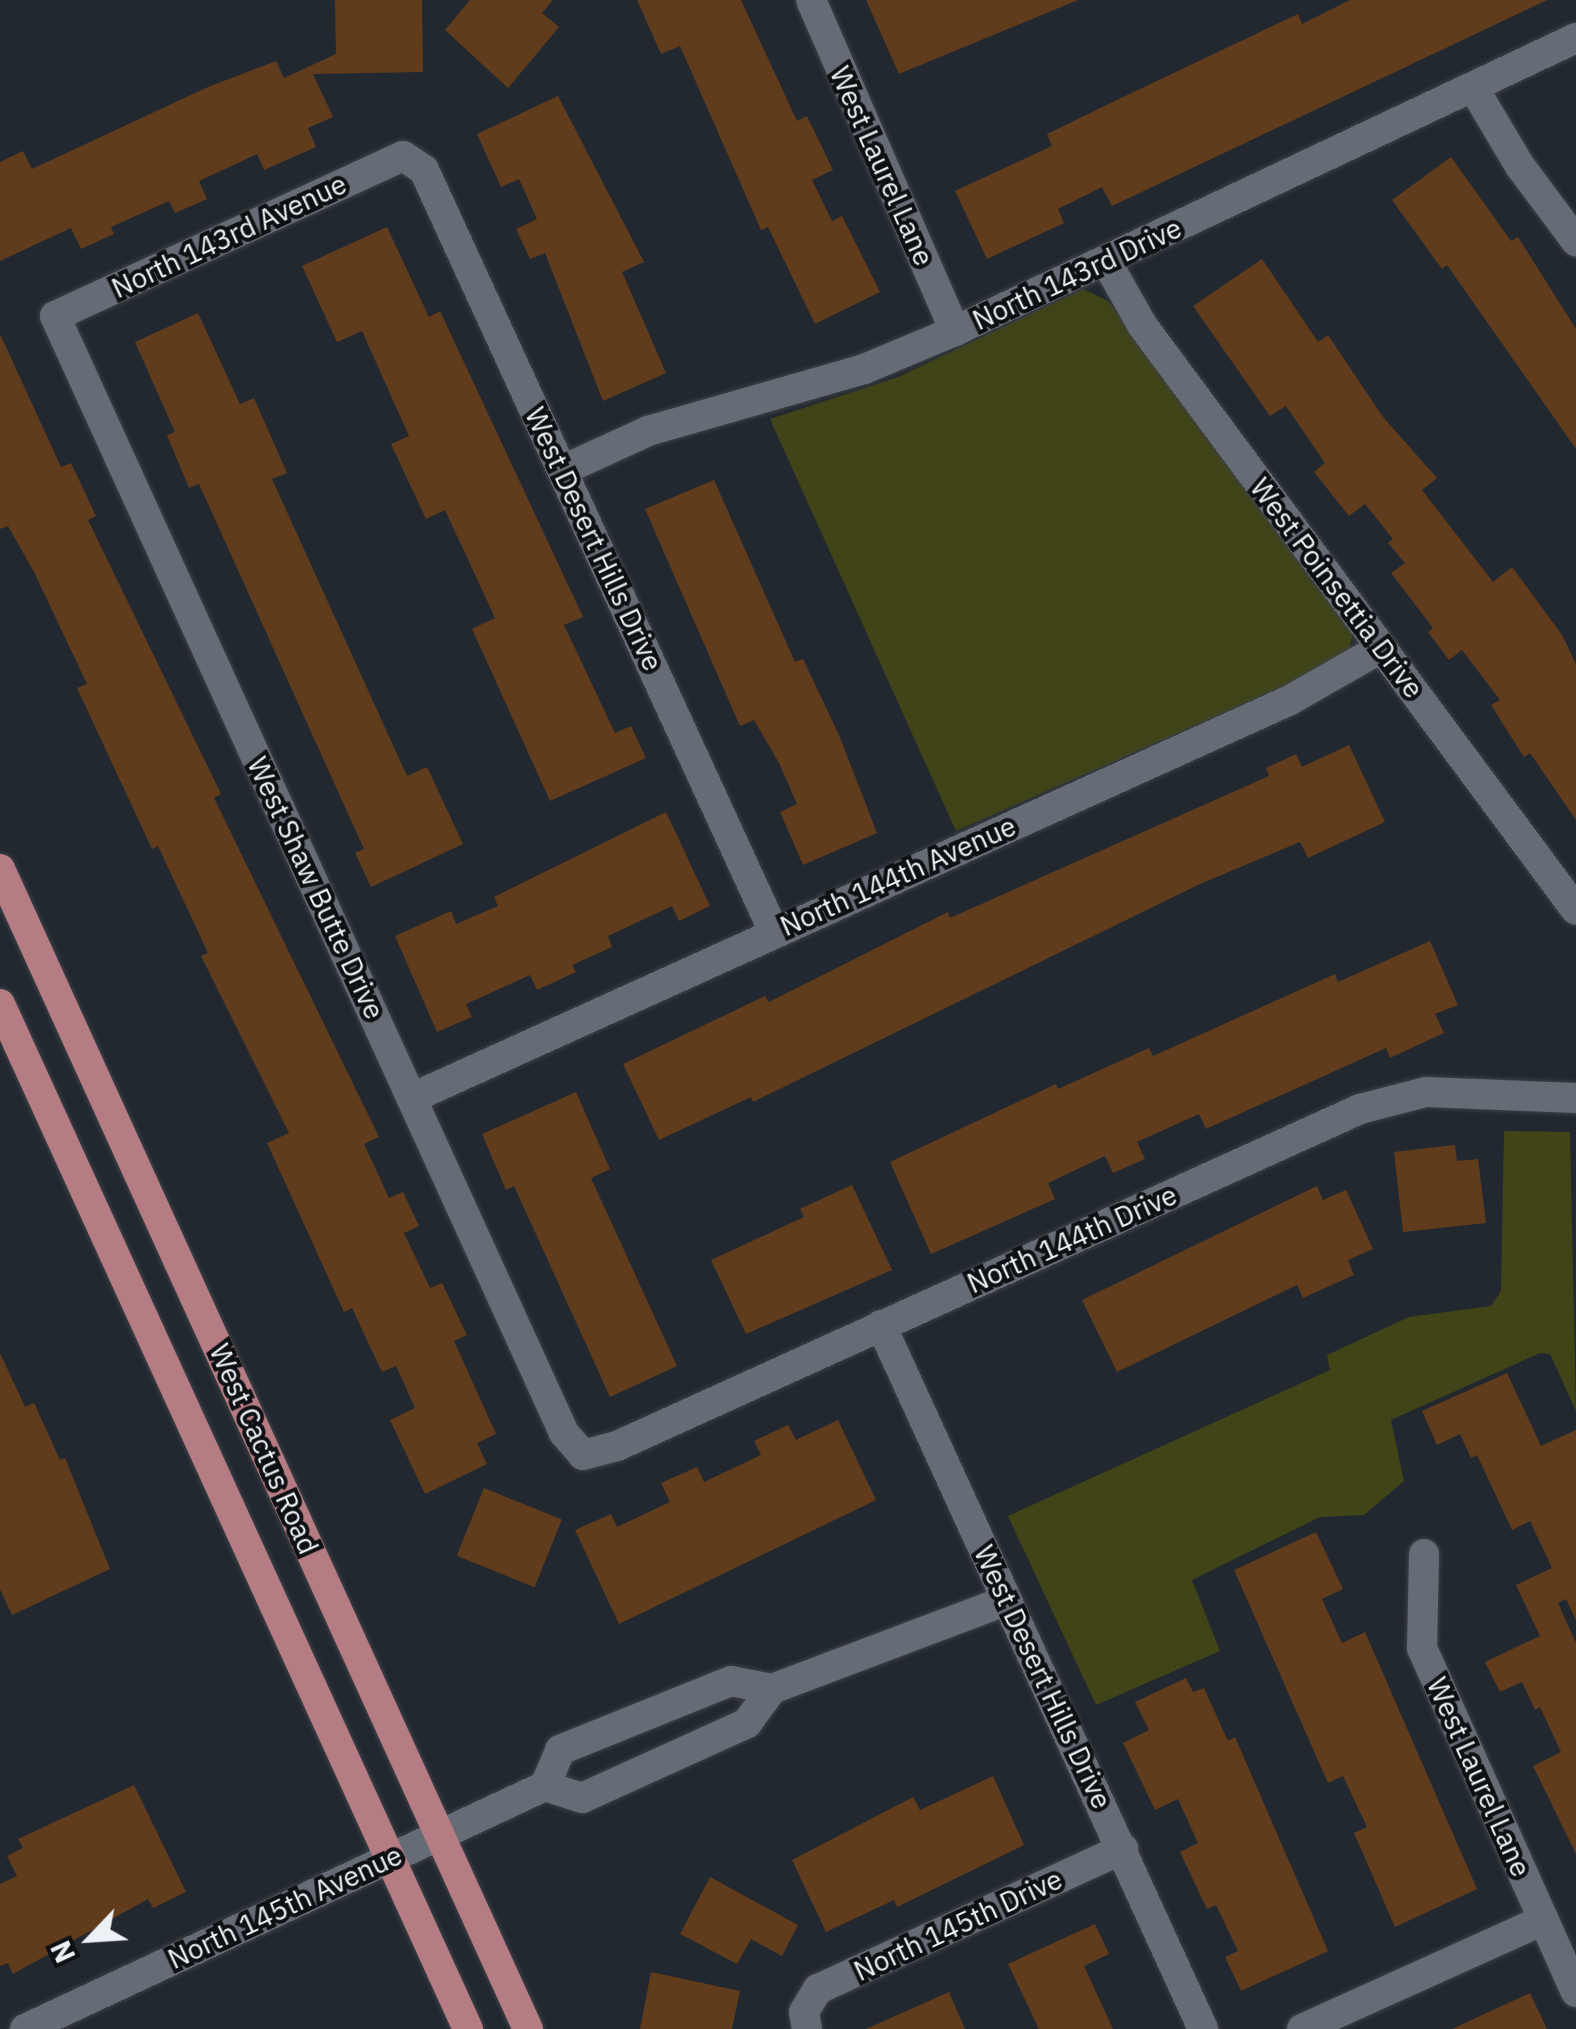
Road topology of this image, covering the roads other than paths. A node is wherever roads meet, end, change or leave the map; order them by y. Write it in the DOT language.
graph roads {
  1 [pos="811,0"];
  2 [pos="1576,38"];
  3 [pos="1473,86"];
  4 [pos="403,156"];
  5 [pos="1576,241"];
  6 [pos="1106,261"];
  7 [pos="56,316"];
  8 [pos="955,331"];
  9 [pos="563,470"];
  10 [pos="1381,648"];
  11 [pos="0,869"];
  12 [pos="1576,910"];
  13 [pos="774,932"];
  14 [pos="0,1004"];
  15 [pos="412,1098"];
  16 [pos="1576,1098"];
  17 [pos="882,1325"];
  18 [pos="583,1455"];
  19 [pos="1424,1554"];
  20 [pos="1007,1600"];
  21 [pos="772,1689"];
  22 [pos="617,1726"];
  23 [pos="638,1774"];
  24 [pos="545,1786"];
  25 [pos="439,1834"];
  26 [pos="1123,1849"];
  27 [pos="390,1856"];
  28 [pos="1543,1920"];
  29 [pos="1576,1992"];
  30 [pos="805,2021"];
  31 [pos="26,2029"];
  32 [pos="468,2029"];
  33 [pos="528,2029"];
  34 [pos="1203,2029"];
  35 [pos="1302,2029"];
  1 -- 8 [label="street, West Laurel Lane"];
  2 -- 3 [label="street, North 143rd Drive"];
  3 -- 5 [label="street"];
  3 -- 6 [label="street, North 143rd Drive"];
  4 -- 7 [label="street, North 143rd Avenue"];
  4 -- 9 [label="street, West Desert Hills Drive"];
  6 -- 8 [label="street, North 143rd Drive"];
  6 -- 10 [label="street, West Poinsettia Drive"];
  7 -- 15 [label="street, West Shaw Butte Drive"];
  8 -- 9 [label="street, North 143rd Drive"];
  9 -- 13 [label="street, West Desert Hills Drive"];
  10 -- 12 [label="street, West Poinsettia Drive"];
  10 -- 13 [label="street, North 144th Avenue"];
  11 -- 25 [label="main road, West Cactus Road"];
  13 -- 15 [label="street, North 144th Avenue"];
  14 -- 27 [label="main road, West Cactus Road"];
  15 -- 18 [label="street, West Shaw Butte Drive"];
  16 -- 17 [label="street, North 144th Drive"];
  17 -- 18 [label="street, North 144th Drive"];
  17 -- 20 [label="street, West Desert Hills Drive"];
  19 -- 28 [label="street, West Laurel Lane"];
  20 -- 21 [label="street"];
  20 -- 26 [label="street, West Desert Hills Drive"];
  21 -- 22 [label="street"];
  21 -- 23 [label="street"];
  22 -- 23 [label="street"];
  22 -- 24 [label="street"];
  23 -- 24 [label="street"];
  24 -- 25 [label="street, North 145th Avenue"];
  25 -- 27 [label="street, North 145th Avenue"];
  25 -- 33 [label="main road, West Cactus Road"];
  26 -- 30 [label="street, North 145th Drive"];
  26 -- 34 [label="street, West Desert Hills Drive"];
  27 -- 31 [label="street, North 145th Avenue"];
  27 -- 32 [label="main road, West Cactus Road"];
  28 -- 29 [label="street, West Laurel Lane"];
  28 -- 35 [label="street"];
}
